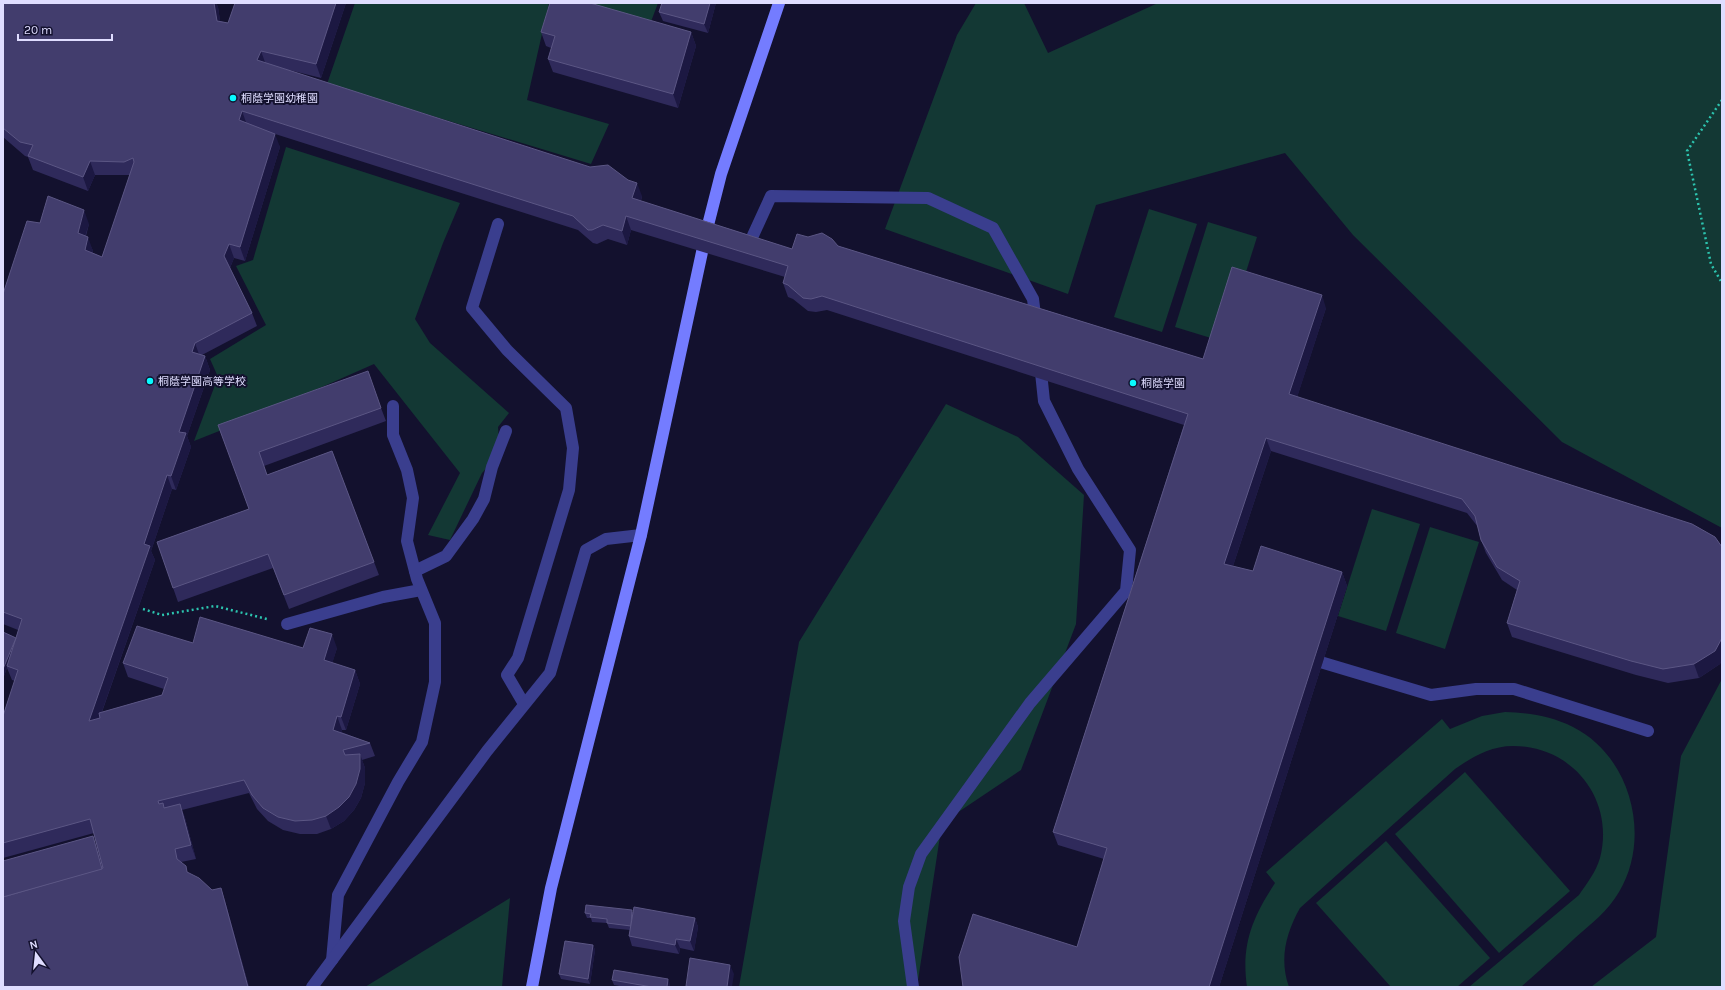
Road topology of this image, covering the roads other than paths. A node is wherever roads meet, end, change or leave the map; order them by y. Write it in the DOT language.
graph roads {
  1 [pos="779,3"];
  2 [pos="498,224"];
  3 [pos="708,229"];
  4 [pos="1038,338"];
  5 [pos="1039,354"];
  6 [pos="393,406"];
  7 [pos="506,430"];
  8 [pos="641,535"];
  9 [pos="415,571"];
  10 [pos="421,590"];
  11 [pos="1116,602"];
  12 [pos="1131,606"];
  13 [pos="287,624"];
  14 [pos="1296,655"];
  15 [pos="524,704"];
  16 [pos="1648,731"];
  17 [pos="332,960"];
  18 [pos="312,987"];
  19 [pos="532,987"];
  20 [pos="913,987"];
  1 -- 3 [label="street"];
  2 -- 15 [label="street"];
  3 -- 4 [label="street"];
  3 -- 8 [label="street"];
  5 -- 11 [label="street"];
  6 -- 9 [label="street"];
  7 -- 9 [label="street"];
  8 -- 15 [label="street"];
  8 -- 19 [label="street"];
  9 -- 10 [label="street"];
  10 -- 13 [label="street"];
  10 -- 17 [label="street"];
  11 -- 12 [label="street"];
  11 -- 20 [label="street"];
  14 -- 16 [label="street"];
  15 -- 17 [label="street"];
  17 -- 18 [label="street"];
}
